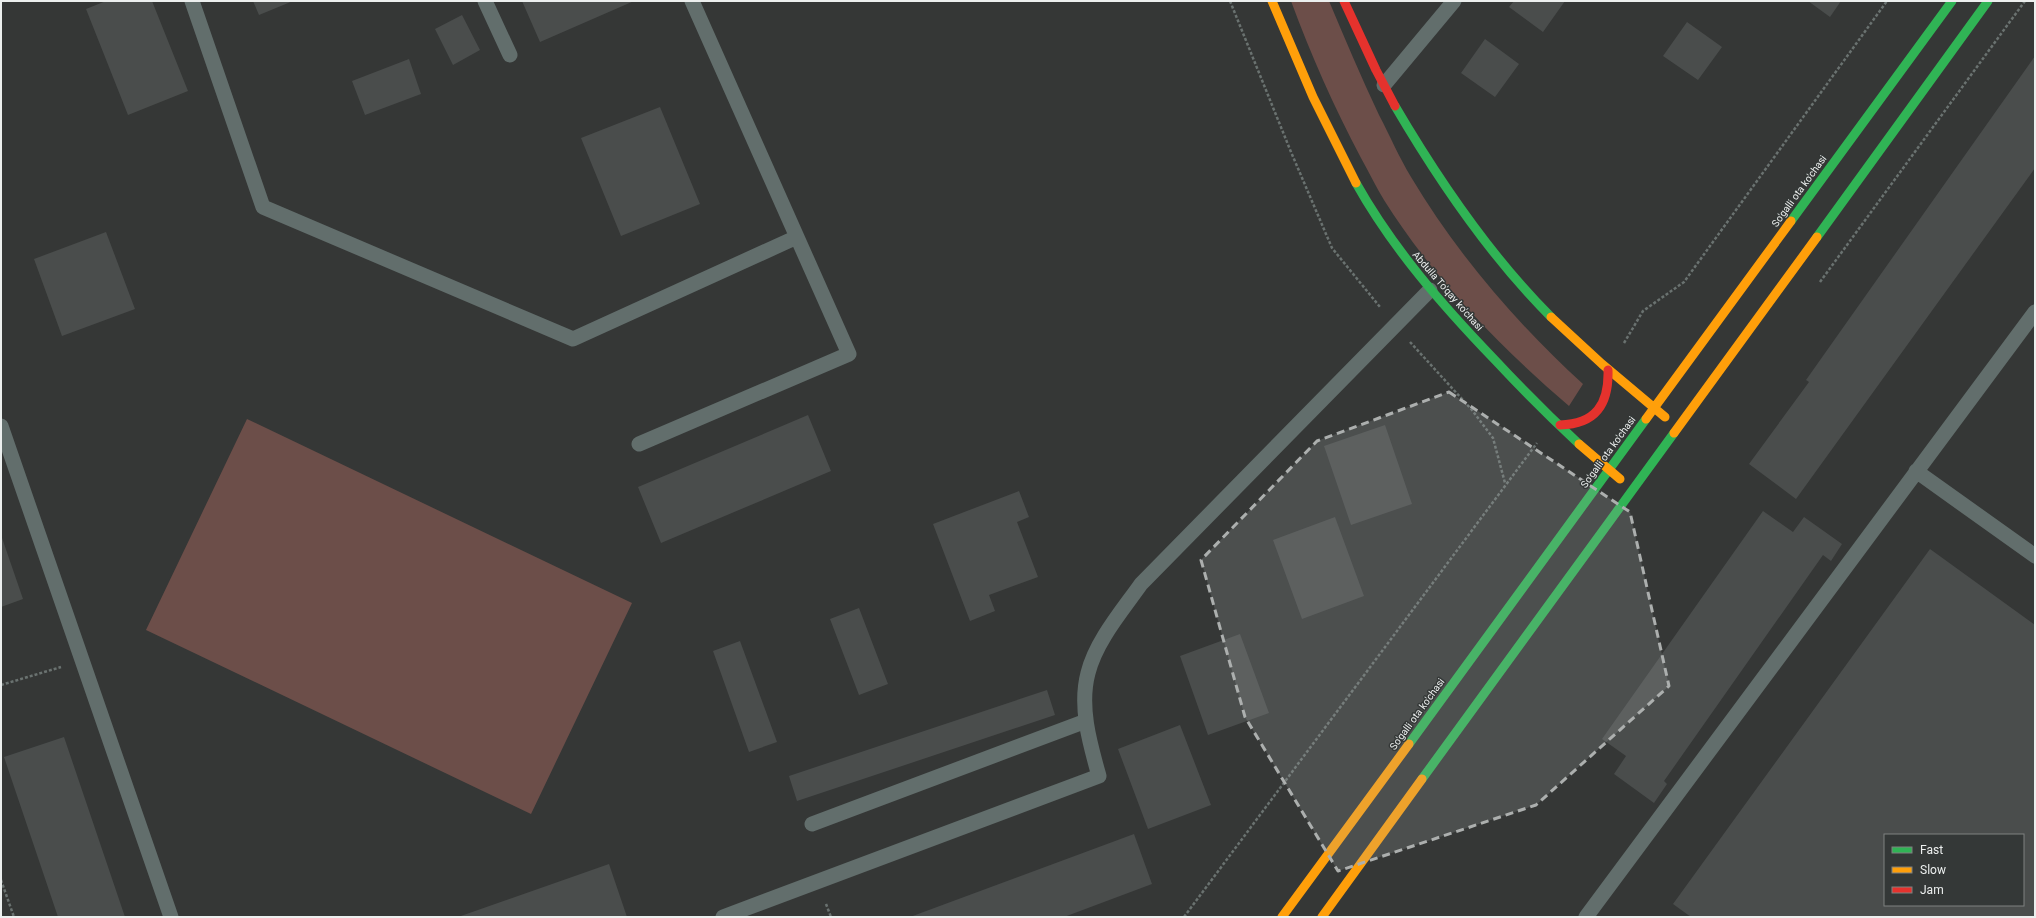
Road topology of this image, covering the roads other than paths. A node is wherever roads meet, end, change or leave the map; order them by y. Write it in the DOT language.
graph roads {
  1 [pos="192,1"];
  2 [pos="486,1"];
  3 [pos="692,1"];
  4 [pos="1272,1"];
  5 [pos="1344,1"];
  6 [pos="1454,1"];
  7 [pos="1952,1"];
  8 [pos="1988,1"];
  9 [pos="510,55"];
  10 [pos="1384,85"];
  11 [pos="797,237"];
  12 [pos="1430,290"];
  13 [pos="2035,312"];
  14 [pos="1608,370"];
  15 [pos="1654,408"];
  16 [pos="1560,425"];
  17 [pos="1,426"];
  18 [pos="1678,428"];
  19 [pos="638,444"];
  20 [pos="1609,470"];
  21 [pos="1916,471"];
  22 [pos="1632,488"];
  23 [pos="2035,556"];
  24 [pos="1086,720"];
  25 [pos="812,824"];
  26 [pos="171,917"];
  27 [pos="723,917"];
  28 [pos="1282,917"];
  29 [pos="1322,917"];
  30 [pos="1586,917"];
  1 -- 11 [label="lane"];
  2 -- 9 [label="lane"];
  3 -- 11 [label="lane"];
  4 -- 12 [label="main road, Abdulla To'qay ko'chasi"];
  5 -- 10 [label="main road"];
  6 -- 10 [label="lane"];
  7 -- 15 [label="main road, So'galli ota ko'chasi"];
  8 -- 18 [label="main road"];
  10 -- 14 [label="main road"];
  11 -- 19 [label="lane"];
  12 -- 16 [label="main road, Abdulla To'qay ko'chasi"];
  12 -- 24 [label="lane"];
  13 -- 21 [label="lane"];
  14 -- 15 [label="main road"];
  14 -- 16 [label="main road"];
  15 -- 18 [label="main road"];
  15 -- 20 [label="main road, So'galli ota ko'chasi"];
  16 -- 20 [label="main road, Abdulla To'qay ko'chasi"];
  17 -- 26 [label="lane"];
  18 -- 22 [label="main road"];
  20 -- 22 [label="main road, Abdulla To'qay ko'chasi"];
  20 -- 28 [label="main road, So'galli ota ko'chasi"];
  21 -- 23 [label="lane"];
  21 -- 30 [label="lane"];
  22 -- 29 [label="main road"];
  24 -- 25 [label="lane"];
  24 -- 27 [label="lane"];
}
